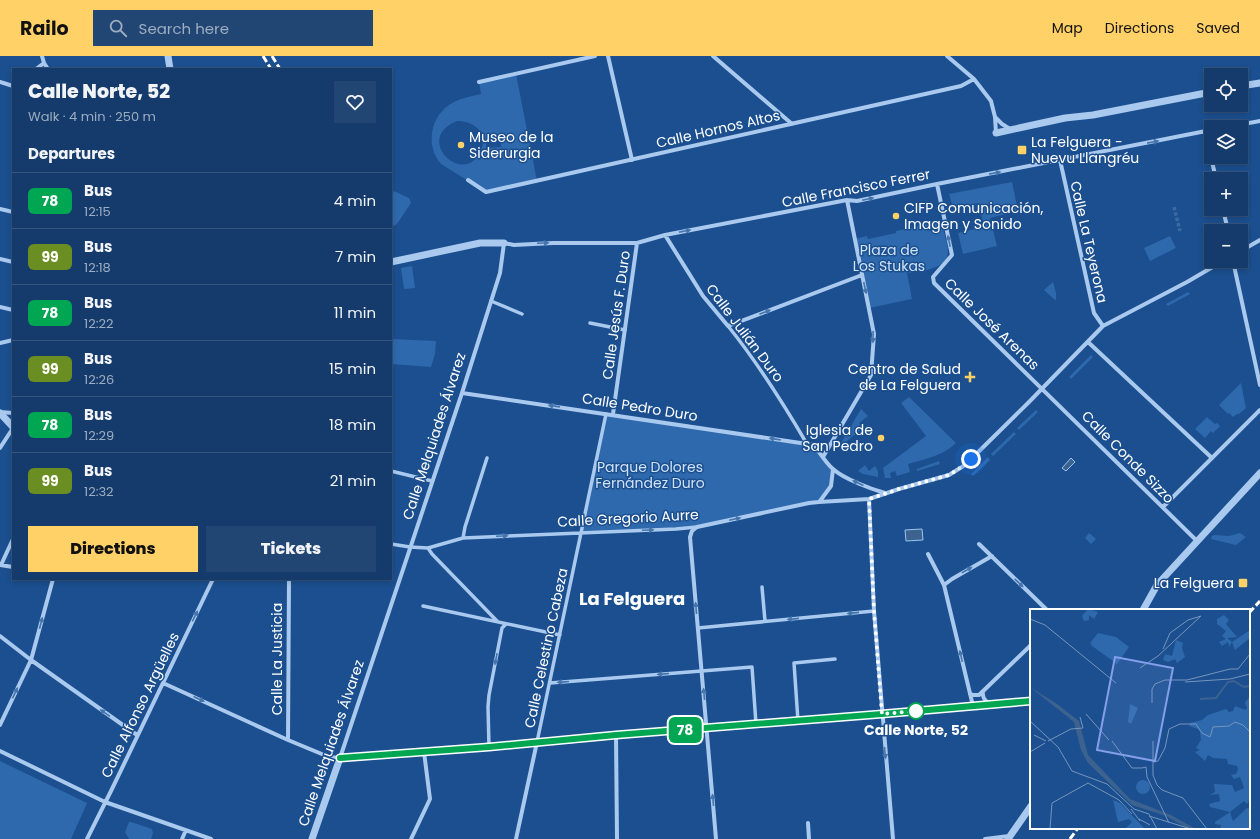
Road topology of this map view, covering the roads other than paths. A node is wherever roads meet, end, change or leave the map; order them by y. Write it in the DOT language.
graph roads {
  1 [pos="42,56"];
  2 [pos="168,56"];
  3 [pos="595,56"];
  4 [pos="608,56"];
  5 [pos="713,56"];
  6 [pos="947,56"];
  7 [pos="44,63"];
  8 [pos="37,68"];
  9 [pos="47,68"];
  10 [pos="170,68"];
  11 [pos="974,78"];
  12 [pos="0,82"];
  13 [pos="479,82"];
  14 [pos="1260,83"];
  15 [pos="1248,85"];
  16 [pos="12,86"];
  17 [pos="1204,93"];
  18 [pos="996,117"];
  19 [pos="1260,121"];
  20 [pos="1248,123"];
  21 [pos="792,124"];
  22 [pos="1010,129"];
  23 [pos="1204,132"];
  24 [pos="996,133"];
  25 [pos="632,160"];
  26 [pos="1060,160"];
  27 [pos="468,180"];
  28 [pos="937,184"];
  29 [pos="847,200"];
  30 [pos="0,209"];
  31 [pos="12,212"];
  32 [pos="665,235"];
  33 [pos="1260,240"];
  34 [pos="637,242"];
  35 [pos="504,244"];
  36 [pos="1248,247"];
  37 [pos="0,259"];
  38 [pos="12,262"];
  39 [pos="392,262"];
  40 [pos="1211,268"];
  41 [pos="1235,268"];
  42 [pos="862,275"];
  43 [pos="491,301"];
  44 [pos="0,307"];
  45 [pos="12,310"];
  46 [pos="522,314"];
  47 [pos="590,324"];
  48 [pos="728,326"];
  49 [pos="1103,326"];
  50 [pos="625,330"];
  51 [pos="12,340"];
  52 [pos="1088,342"];
  53 [pos="0,343"];
  54 [pos="1260,385"];
  55 [pos="1043,389"];
  56 [pos="462,393"];
  57 [pos="1260,410"];
  58 [pos="0,412"];
  59 [pos="12,413"];
  60 [pos="606,414"];
  61 [pos="613,414"];
  62 [pos="12,426"];
  63 [pos="12,429"];
  64 [pos="807,444"];
  65 [pos="0,448"];
  66 [pos="823,457"];
  67 [pos="487,458"];
  68 [pos="1212,458"];
  69 [pos="833,469"];
  70 [pos="392,471"];
  71 [pos="1260,473"];
  72 [pos="432,481"];
  73 [pos="885,493"];
  74 [pos="869,499"];
  75 [pos="819,502"];
  76 [pos="1163,507"];
  77 [pos="697,527"];
  78 [pos="581,533"];
  79 [pos="463,538"];
  80 [pos="1197,540"];
  81 [pos="12,541"];
  82 [pos="392,544"];
  83 [pos="979,544"];
  84 [pos="410,547"];
  85 [pos="428,548"];
  86 [pos="928,554"];
  87 [pos="992,556"];
  88 [pos="0,565"];
  89 [pos="12,567"];
  90 [pos="53,580"];
  91 [pos="213,580"];
  92 [pos="289,580"];
  93 [pos="944,585"];
  94 [pos="762,587"];
  95 [pos="423,606"];
  96 [pos="1046,609"];
  97 [pos="1144,609"];
  98 [pos="874,611"];
  99 [pos="765,621"];
  100 [pos="498,622"];
  101 [pos="507,624"];
  102 [pos="698,628"];
  103 [pos="560,635"];
  104 [pos="0,636"];
  105 [pos="1030,646"];
  106 [pos="835,659"];
  107 [pos="31,660"];
  108 [pos="702,671"];
  109 [pos="163,683"];
  110 [pos="550,683"];
  111 [pos="983,691"];
  112 [pos="970,694"];
  113 [pos="1030,701"];
  114 [pos="990,705"];
  115 [pos="973,706"];
  116 [pos="882,714"];
  117 [pos="798,721"];
  118 [pos="756,724"];
  119 [pos="0,725"];
  120 [pos="706,728"];
  121 [pos="616,735"];
  122 [pos="137,736"];
  123 [pos="288,740"];
  124 [pos="537,742"];
  125 [pos="489,747"];
  126 [pos="0,751"];
  127 [pos="424,752"];
  128 [pos="340,758"];
  129 [pos="105,802"];
  130 [pos="1030,807"];
  131 [pos="808,823"];
  132 [pos="186,830"];
  133 [pos="1009,837"];
  134 [pos="87,839"];
  135 [pos="182,839"];
  136 [pos="211,839"];
  137 [pos="312,839"];
  138 [pos="411,839"];
  139 [pos="516,839"];
  140 [pos="617,839"];
  141 [pos="716,839"];
  142 [pos="810,839"];
  143 [pos="893,839"];
  144 [pos="985,839"];
  1 -- 7 [label="street"];
  2 -- 10 [label="street"];
  3 -- 13 [label="street"];
  4 -- 25 [label="street"];
  5 -- 21 [label="street"];
  6 -- 11 [label="street"];
  7 -- 8 [label="street"];
  7 -- 9 [label="street"];
  11 -- 18 [label="street"];
  11 -- 21 [label="street, Calle Hornos Altos"];
  12 -- 16 [label="street"];
  14 -- 15 [label="street"];
  17 -- 22 [label="street"];
  18 -- 22 [label="street"];
  18 -- 24 [label="street"];
  19 -- 20 [label="street"];
  21 -- 25 [label="street, Calle Hornos Altos"];
  22 -- 24 [label="street"];
  26 -- 23 [label="street, Calle Francisco Ferrer, one-way"];
  25 -- 27 [label="street, Calle Hornos Altos"];
  28 -- 26 [label="street, Calle Francisco Ferrer, one-way"];
  26 -- 49 [label="street, Calle La Teyerona"];
  29 -- 28 [label="street, Calle Francisco Ferrer, one-way"];
  55 -- 28 [label="street, Calle José Arenas, one-way"];
  32 -- 29 [label="street, Calle Francisco Ferrer, one-way"];
  29 -- 42 [label="street"];
  30 -- 31 [label="street"];
  32 -- 34 [label="street, Calle Francisco Ferrer"];
  32 -- 48 [label="street, Calle Julián Duro"];
  33 -- 36 [label="street"];
  35 -- 34 [label="street, Calle Francisco Ferrer, one-way"];
  34 -- 50 [label="street, Calle Jesús F. Duro"];
  35 -- 39 [label="street"];
  35 -- 43 [label="street, Calle Melquiades Álvarez"];
  37 -- 38 [label="street"];
  40 -- 49 [label="street, Calle Gregorio Aurre"];
  41 -- 54 [label="street"];
  48 -- 42 [label="street, one-way"];
  42 -- 66 [label="street, one-way"];
  43 -- 46 [label="street"];
  43 -- 56 [label="street, Calle Melquiades Álvarez"];
  44 -- 45 [label="street"];
  47 -- 50 [label="street"];
  48 -- 64 [label="street, Calle Julián Duro"];
  49 -- 52 [label="street, Calle Gregorio Aurre"];
  50 -- 61 [label="street, Calle Jesús F. Duro"];
  51 -- 53 [label="street"];
  52 -- 55 [label="street, Calle Gregorio Aurre"];
  52 -- 68 [label="street"];
  55 -- 73 [label="street, Calle Gregorio Aurre"];
  55 -- 76 [label="street, Calle Conde Sizzo"];
  60 -- 56 [label="street, Calle Pedro Duro, one-way"];
  56 -- 72 [label="street, Calle Melquiades Álvarez"];
  57 -- 68 [label="street"];
  58 -- 59 [label="street"];
  58 -- 62 [label="street"];
  60 -- 61 [label="street, Calle Pedro Duro"];
  60 -- 78 [label="street, Calle Celestino Cabeza"];
  64 -- 61 [label="street, Calle Pedro Duro, one-way"];
  63 -- 65 [label="street"];
  64 -- 66 [label="street, Calle Pedro Duro"];
  66 -- 69 [label="street"];
  67 -- 79 [label="street"];
  68 -- 76 [label="street"];
  73 -- 69 [label="street, one-way"];
  69 -- 75 [label="street"];
  70 -- 72 [label="street"];
  71 -- 80 [label="street"];
  72 -- 84 [label="street, Calle Melquiades Álvarez"];
  73 -- 74 [label="street, Calle Gregorio Aurre"];
  74 -- 75 [label="street, Calle Gregorio Aurre"];
  74 -- 98 [label="street"];
  77 -- 75 [label="street, Calle Gregorio Aurre, one-way"];
  76 -- 80 [label="street, Calle Conde Sizzo"];
  78 -- 77 [label="street, Calle Gregorio Aurre, one-way"];
  102 -- 77 [label="street, one-way"];
  79 -- 78 [label="street, Calle Gregorio Aurre, one-way"];
  78 -- 103 [label="street, Calle Celestino Cabeza"];
  79 -- 85 [label="street, Calle Gregorio Aurre"];
  80 -- 97 [label="street"];
  81 -- 88 [label="street"];
  82 -- 84 [label="street, Calle Gregorio Aurre"];
  83 -- 87 [label="street"];
  84 -- 85 [label="street, Calle Gregorio Aurre"];
  84 -- 128 [label="street, Calle Melquiades Álvarez"];
  85 -- 100 [label="street"];
  86 -- 93 [label="street"];
  93 -- 87 [label="street, one-way"];
  87 -- 96 [label="street, one-way"];
  88 -- 89 [label="street"];
  107 -- 90 [label="street, one-way"];
  109 -- 91 [label="street, Calle Alfonso Argüelles, one-way"];
  92 -- 123 [label="street, Calle La Justicia"];
  112 -- 93 [label="street, one-way"];
  94 -- 99 [label="street"];
  95 -- 100 [label="street"];
  98 -- 99 [label="street, one-way"];
  98 -- 116 [label="street"];
  99 -- 102 [label="street"];
  100 -- 101 [label="street"];
  101 -- 103 [label="street"];
  101 -- 125 [label="street, one-way"];
  102 -- 108 [label="street"];
  103 -- 110 [label="street, Calle Celestino Cabeza"];
  104 -- 107 [label="street"];
  105 -- 111 [label="street"];
  106 -- 117 [label="street"];
  119 -- 107 [label="street, one-way"];
  122 -- 107 [label="street, one-way"];
  108 -- 110 [label="street, one-way"];
  108 -- 118 [label="street"];
  120 -- 108 [label="street, one-way"];
  109 -- 122 [label="street, Calle Alfonso Argüelles"];
  109 -- 123 [label="street, one-way"];
  110 -- 124 [label="street, Calle Celestino Cabeza"];
  111 -- 112 [label="street"];
  111 -- 114 [label="street"];
  112 -- 115 [label="street"];
  113 -- 114 [label="street"];
  114 -- 115 [label="street"];
  115 -- 116 [label="street"];
  116 -- 117 [label="street"];
  116 -- 143 [label="street, one-way"];
  117 -- 118 [label="street"];
  118 -- 120 [label="street"];
  120 -- 121 [label="street"];
  141 -- 120 [label="street, one-way"];
  121 -- 124 [label="street"];
  121 -- 140 [label="street"];
  122 -- 129 [label="street, Calle Alfonso Argüelles"];
  123 -- 128 [label="street"];
  124 -- 125 [label="street"];
  124 -- 139 [label="street, Calle Celestino Cabeza"];
  125 -- 127 [label="street"];
  126 -- 129 [label="street"];
  127 -- 128 [label="street"];
  127 -- 138 [label="street"];
  128 -- 137 [label="street, Calle Melquiades Álvarez"];
  129 -- 132 [label="street"];
  129 -- 134 [label="street, Calle Alfonso Argüelles"];
  130 -- 133 [label="street"];
  131 -- 142 [label="street"];
  132 -- 135 [label="street"];
  132 -- 136 [label="street"];
  133 -- 144 [label="street"];
}
